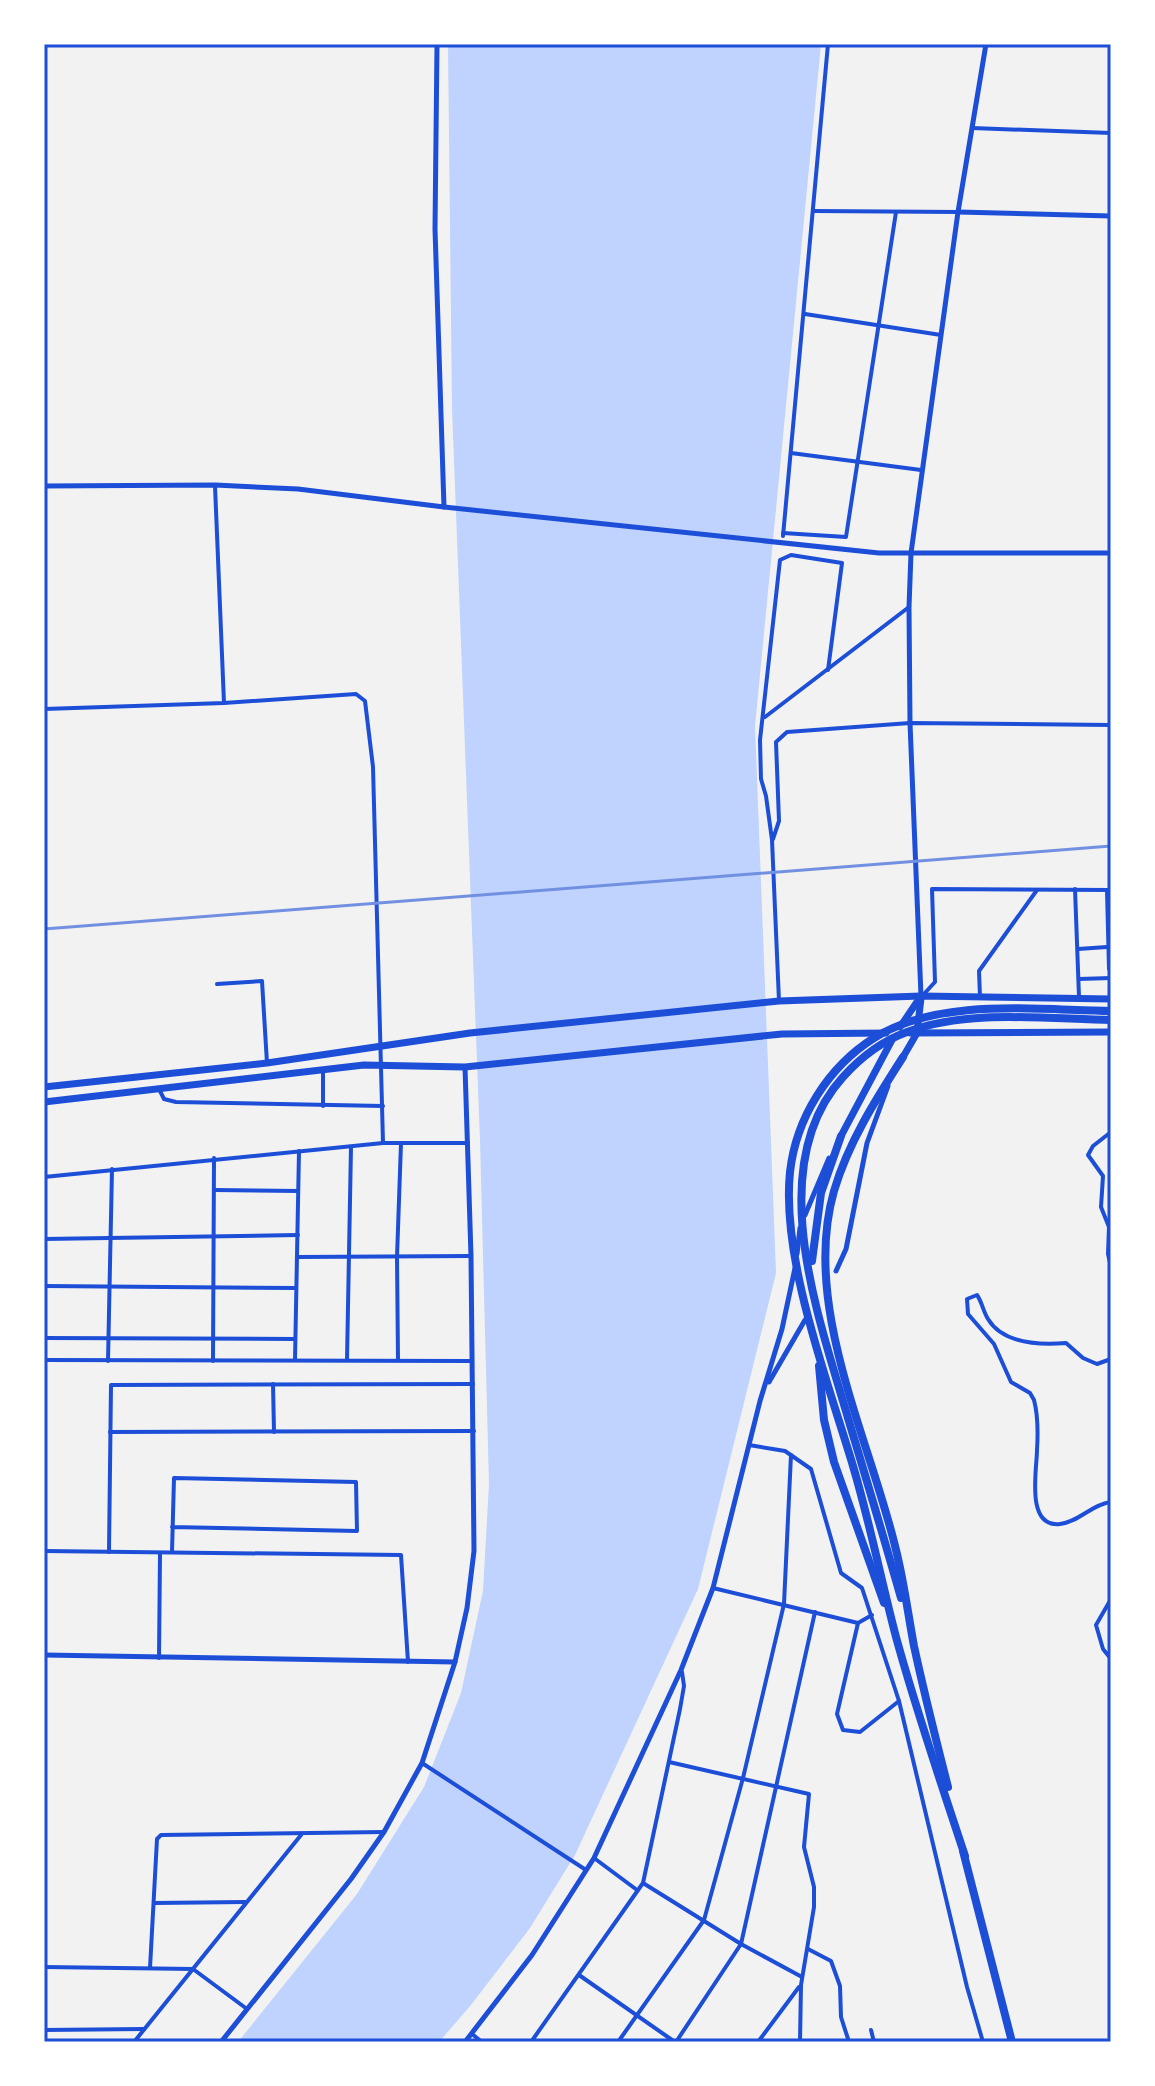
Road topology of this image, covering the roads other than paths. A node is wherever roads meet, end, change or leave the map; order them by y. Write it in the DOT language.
graph roads {
  1 [pos="437,44"];
  2 [pos="828,44"];
  3 [pos="986,44"];
  4 [pos="972,128"];
  5 [pos="1111,133"];
  6 [pos="813,211"];
  7 [pos="896,212"];
  8 [pos="958,212"];
  9 [pos="1111,216"];
  10 [pos="804,314"];
  11 [pos="878,325"];
  12 [pos="941,335"];
  13 [pos="791,453"];
  14 [pos="856,460"];
  15 [pos="921,470"];
  16 [pos="215,485"];
  17 [pos="44,486"];
  18 [pos="444,507"];
  19 [pos="781,552"];
  20 [pos="911,553"];
  21 [pos="1111,553"];
  22 [pos="780,560"];
  23 [pos="909,607"];
  24 [pos="828,670"];
  25 [pos="224,703"];
  26 [pos="44,709"];
  27 [pos="763,719"];
  28 [pos="910,723"];
  29 [pos="1111,725"];
  30 [pos="772,840"];
  31 [pos="1075,889"];
  32 [pos="1037,890"];
  33 [pos="1109,890"];
  34 [pos="1110,947"];
  35 [pos="1078,949"];
  36 [pos="1109,969"];
  37 [pos="1111,978"];
  38 [pos="1079,979"];
  39 [pos="217,984"];
  40 [pos="921,996"];
  41 [pos="980,997"];
  42 [pos="1079,997"];
  43 [pos="1111,999"];
  44 [pos="779,1001"];
  45 [pos="1111,1011"];
  46 [pos="1055,1015"];
  47 [pos="1111,1020"];
  48 [pos="1111,1032"];
  49 [pos="896,1033"];
  50 [pos="917,1033"];
  51 [pos="380,1047"];
  52 [pos="903,1057"];
  53 [pos="267,1063"];
  54 [pos="382,1065"];
  55 [pos="468,1067"];
  56 [pos="323,1070"];
  57 [pos="44,1087"];
  58 [pos="159,1089"];
  59 [pos="44,1102"];
  60 [pos="323,1106"];
  61 [pos="383,1106"];
  62 [pos="1111,1132"];
  63 [pos="841,1136"];
  64 [pos="383,1143"];
  65 [pos="401,1143"];
  66 [pos="468,1143"];
  67 [pos="351,1147"];
  68 [pos="299,1151"];
  69 [pos="214,1158"];
  70 [pos="112,1169"];
  71 [pos="44,1177"];
  72 [pos="215,1190"];
  73 [pos="298,1191"];
  74 [pos="213,1235"];
  75 [pos="298,1235"];
  76 [pos="44,1239"];
  77 [pos="110,1239"];
  78 [pos="349,1256"];
  79 [pos="471,1256"];
  80 [pos="298,1257"];
  81 [pos="397,1257"];
  82 [pos="1111,1267"];
  83 [pos="836,1271"];
  84 [pos="44,1286"];
  85 [pos="109,1286"];
  86 [pos="213,1287"];
  87 [pos="296,1288"];
  88 [pos="805,1320"];
  89 [pos="44,1338"];
  90 [pos="108,1338"];
  91 [pos="212,1339"];
  92 [pos="295,1339"];
  93 [pos="1111,1359"];
  94 [pos="44,1360"];
  95 [pos="295,1360"];
  96 [pos="347,1360"];
  97 [pos="398,1360"];
  98 [pos="108,1361"];
  99 [pos="213,1361"];
  100 [pos="472,1361"];
  101 [pos="273,1384"];
  102 [pos="473,1384"];
  103 [pos="834,1389"];
  104 [pos="760,1401"];
  105 [pos="474,1431"];
  106 [pos="110,1432"];
  107 [pos="274,1432"];
  108 [pos="749,1445"];
  109 [pos="791,1455"];
  110 [pos="1111,1502"];
  111 [pos="172,1527"];
  112 [pos="44,1551"];
  113 [pos="109,1552"];
  114 [pos="172,1552"];
  115 [pos="160,1553"];
  116 [pos="713,1588"];
  117 [pos="1111,1599"];
  118 [pos="784,1604"];
  119 [pos="815,1612"];
  120 [pos="872,1615"];
  121 [pos="858,1623"];
  122 [pos="895,1633"];
  123 [pos="914,1645"];
  124 [pos="44,1655"];
  125 [pos="159,1658"];
  126 [pos="1111,1659"];
  127 [pos="408,1662"];
  128 [pos="455,1662"];
  129 [pos="681,1670"];
  130 [pos="899,1701"];
  131 [pos="669,1762"];
  132 [pos="425,1765"];
  133 [pos="743,1778"];
  134 [pos="777,1786"];
  135 [pos="384,1832"];
  136 [pos="302,1834"];
  137 [pos="965,1856"];
  138 [pos="594,1858"];
  139 [pos="586,1870"];
  140 [pos="643,1883"];
  141 [pos="637,1890"];
  142 [pos="245,1902"];
  143 [pos="154,1903"];
  144 [pos="704,1920"];
  145 [pos="741,1944"];
  146 [pos="808,1949"];
  147 [pos="44,1967"];
  148 [pos="150,1968"];
  149 [pos="193,1969"];
  150 [pos="579,1975"];
  151 [pos="802,1977"];
  152 [pos="801,1985"];
  153 [pos="247,2009"];
  154 [pos="637,2016"];
  155 [pos="144,2029"];
  156 [pos="44,2030"];
  157 [pos="871,2030"];
  158 [pos="472,2034"];
  159 [pos="134,2042"];
  160 [pos="221,2042"];
  161 [pos="465,2042"];
  162 [pos="482,2042"];
  163 [pos="531,2042"];
  164 [pos="618,2042"];
  165 [pos="676,2042"];
  166 [pos="758,2042"];
  167 [pos="800,2042"];
  168 [pos="849,2042"];
  169 [pos="874,2042"];
  170 [pos="983,2042"];
  171 [pos="1012,2042"];
  1 -- 18 [label="street"];
  2 -- 6 [label="street"];
  3 -- 4 [label="street"];
  4 -- 5 [label="street"];
  4 -- 8 [label="street"];
  6 -- 7 [label="street"];
  6 -- 10 [label="street"];
  7 -- 8 [label="street"];
  7 -- 11 [label="street"];
  8 -- 9 [label="street"];
  8 -- 12 [label="street"];
  10 -- 11 [label="street"];
  10 -- 13 [label="street"];
  11 -- 12 [label="street"];
  11 -- 14 [label="street"];
  12 -- 15 [label="street"];
  13 -- 14 [label="street"];
  13 -- 14 [label="street"];
  14 -- 15 [label="street"];
  15 -- 20 [label="street"];
  16 -- 17 [label="street"];
  16 -- 18 [label="street"];
  16 -- 25 [label="street"];
  18 -- 20 [label="street"];
  19 -- 22 [label="street"];
  20 -- 21 [label="street"];
  20 -- 23 [label="street"];
  22 -- 24 [label="street"];
  22 -- 27 [label="street"];
  23 -- 24 [label="street"];
  23 -- 28 [label="street"];
  24 -- 27 [label="street"];
  25 -- 26 [label="street"];
  25 -- 51 [label="street"];
  27 -- 30 [label="street"];
  28 -- 29 [label="street"];
  28 -- 30 [label="street"];
  28 -- 40 [label="street"];
  30 -- 44 [label="street"];
  31 -- 32 [label="street"];
  31 -- 33 [label="street"];
  31 -- 35 [label="street"];
  32 -- 40 [label="street"];
  32 -- 41 [label="street"];
  33 -- 34 [label="street"];
  34 -- 35 [label="street"];
  34 -- 36 [label="street"];
  35 -- 38 [label="street"];
  37 -- 38 [label="street"];
  38 -- 42 [label="street"];
  39 -- 53 [label="street"];
  40 -- 41 [label="highway"];
  40 -- 44 [label="highway"];
  40 -- 49 [label="highway"];
  40 -- 50 [label="highway"];
  41 -- 42 [label="highway"];
  42 -- 43 [label="highway"];
  44 -- 51 [label="highway"];
  45 -- 46 [label="highway"];
  46 -- 47 [label="highway"];
  46 -- 103 [label="highway"];
  48 -- 50 [label="highway"];
  49 -- 50 [label="highway"];
  49 -- 55 [label="highway"];
  49 -- 63 [label="highway"];
  50 -- 52 [label="highway"];
  51 -- 53 [label="highway"];
  51 -- 54 [label="street"];
  52 -- 83 [label="street"];
  52 -- 123 [label="highway"];
  53 -- 57 [label="highway"];
  54 -- 55 [label="highway"];
  54 -- 56 [label="highway"];
  54 -- 61 [label="street"];
  55 -- 66 [label="street"];
  56 -- 58 [label="highway"];
  56 -- 60 [label="street"];
  58 -- 59 [label="highway"];
  58 -- 60 [label="street"];
  60 -- 61 [label="street"];
  61 -- 64 [label="street"];
  62 -- 82 [label="street"];
  63 -- 104 [label="street"];
  63 -- 122 [label="highway"];
  64 -- 65 [label="street"];
  64 -- 67 [label="street"];
  65 -- 66 [label="street"];
  65 -- 81 [label="street"];
  66 -- 79 [label="street"];
  67 -- 68 [label="street"];
  67 -- 78 [label="street"];
  68 -- 69 [label="street"];
  68 -- 73 [label="street"];
  69 -- 70 [label="street"];
  69 -- 72 [label="street"];
  70 -- 71 [label="street"];
  70 -- 77 [label="street"];
  72 -- 73 [label="street"];
  72 -- 74 [label="street"];
  73 -- 75 [label="street"];
  74 -- 75 [label="street"];
  74 -- 77 [label="street"];
  74 -- 86 [label="street"];
  75 -- 80 [label="street"];
  76 -- 77 [label="street"];
  77 -- 85 [label="street"];
  78 -- 80 [label="street"];
  78 -- 81 [label="street"];
  78 -- 96 [label="street"];
  79 -- 81 [label="street"];
  79 -- 100 [label="street"];
  80 -- 87 [label="street"];
  81 -- 97 [label="street"];
  84 -- 85 [label="street"];
  85 -- 86 [label="street"];
  85 -- 90 [label="street"];
  86 -- 87 [label="street"];
  86 -- 91 [label="street"];
  87 -- 92 [label="street"];
  88 -- 104 [label="street"];
  89 -- 90 [label="street"];
  90 -- 91 [label="street"];
  90 -- 98 [label="street"];
  91 -- 92 [label="street"];
  91 -- 99 [label="street"];
  92 -- 95 [label="street"];
  93 -- 110 [label="street"];
  94 -- 98 [label="street"];
  95 -- 96 [label="street"];
  95 -- 99 [label="street"];
  96 -- 97 [label="street"];
  97 -- 100 [label="street"];
  98 -- 99 [label="street"];
  100 -- 102 [label="street"];
  101 -- 102 [label="street"];
  101 -- 106 [label="street"];
  101 -- 107 [label="street"];
  102 -- 105 [label="street"];
  103 -- 122 [label="highway"];
  103 -- 123 [label="highway"];
  104 -- 108 [label="street"];
  105 -- 107 [label="street"];
  105 -- 128 [label="street"];
  106 -- 107 [label="street"];
  106 -- 113 [label="street"];
  108 -- 109 [label="street"];
  108 -- 116 [label="street"];
  109 -- 118 [label="street"];
  109 -- 120 [label="street"];
  111 -- 111 [label="street"];
  111 -- 114 [label="street"];
  112 -- 113 [label="street"];
  113 -- 115 [label="street"];
  114 -- 115 [label="street"];
  114 -- 127 [label="street"];
  115 -- 125 [label="street"];
  116 -- 118 [label="street"];
  116 -- 129 [label="street"];
  117 -- 126 [label="street"];
  118 -- 119 [label="street"];
  118 -- 133 [label="street"];
  119 -- 121 [label="street"];
  119 -- 134 [label="street"];
  120 -- 121 [label="street"];
  120 -- 130 [label="street"];
  121 -- 130 [label="street"];
  122 -- 137 [label="highway"];
  123 -- 137 [label="highway"];
  124 -- 125 [label="street"];
  125 -- 127 [label="street"];
  127 -- 128 [label="street"];
  128 -- 132 [label="street"];
  129 -- 131 [label="street"];
  129 -- 138 [label="street"];
  130 -- 170 [label="street"];
  131 -- 133 [label="street"];
  131 -- 140 [label="street"];
  132 -- 135 [label="street"];
  132 -- 139 [label="street"];
  133 -- 134 [label="street"];
  133 -- 144 [label="street"];
  134 -- 145 [label="street"];
  134 -- 146 [label="street"];
  135 -- 136 [label="street"];
  135 -- 153 [label="street"];
  136 -- 142 [label="street"];
  136 -- 143 [label="street"];
  137 -- 171 [label="highway"];
  138 -- 139 [label="street"];
  138 -- 141 [label="street"];
  139 -- 158 [label="street"];
  140 -- 141 [label="street"];
  140 -- 144 [label="street"];
  141 -- 150 [label="street"];
  142 -- 143 [label="street"];
  142 -- 149 [label="street"];
  143 -- 148 [label="street"];
  144 -- 145 [label="street"];
  144 -- 154 [label="street"];
  145 -- 151 [label="street"];
  145 -- 165 [label="street"];
  146 -- 151 [label="street"];
  146 -- 168 [label="street"];
  147 -- 148 [label="street"];
  148 -- 149 [label="street"];
  149 -- 153 [label="street"];
  149 -- 155 [label="street"];
  150 -- 154 [label="street"];
  150 -- 163 [label="street"];
  151 -- 152 [label="street"];
  152 -- 166 [label="street"];
  152 -- 167 [label="street"];
  153 -- 160 [label="street"];
  154 -- 164 [label="street"];
  154 -- 165 [label="street"];
  155 -- 156 [label="street"];
  155 -- 159 [label="street"];
  157 -- 169 [label="street"];
  158 -- 161 [label="street"];
  158 -- 162 [label="street"];
}
